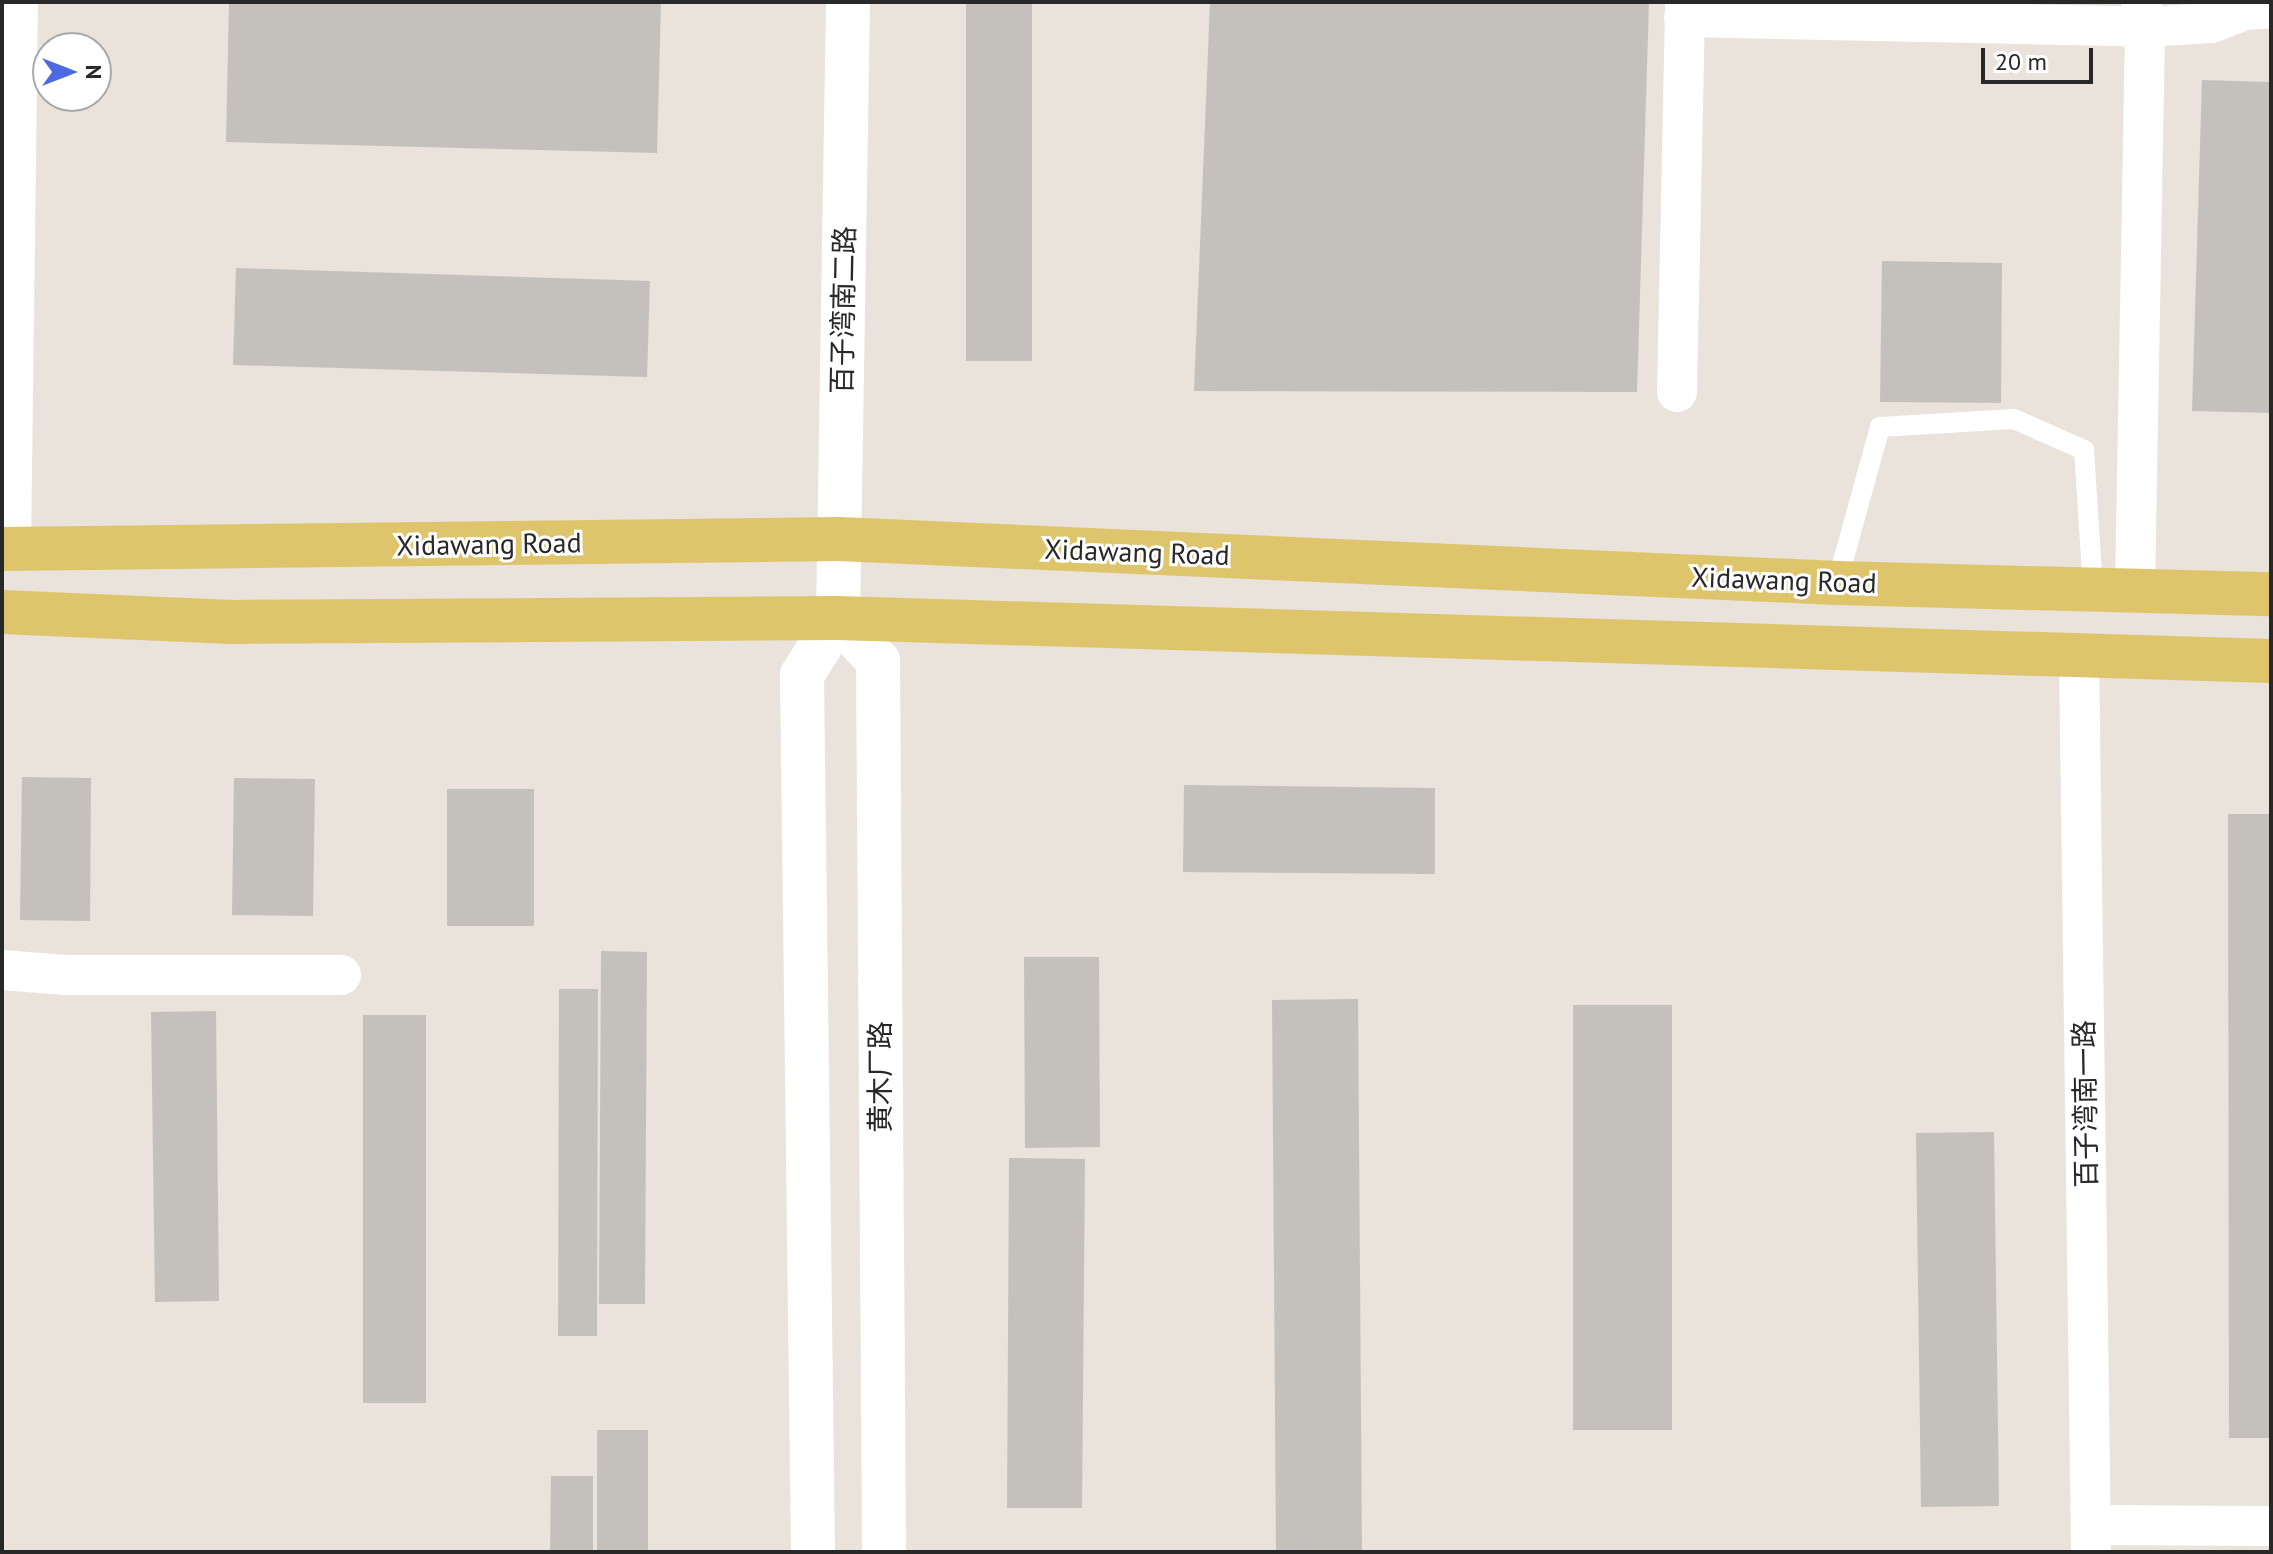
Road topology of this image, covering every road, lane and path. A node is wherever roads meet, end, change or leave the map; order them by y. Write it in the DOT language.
graph roads {
  1 [pos="18,2"];
  2 [pos="848,2"];
  3 [pos="2183,2"];
  4 [pos="2271,8"];
  5 [pos="1684,10"];
  6 [pos="1852,11"];
  7 [pos="2143,14"];
  8 [pos="1677,392"];
  9 [pos="839,539"];
  10 [pos="6,549"];
  11 [pos="1837,583"];
  12 [pos="2114,590"];
  13 [pos="2271,594"];
  14 [pos="2,612"];
  15 [pos="838,618"];
  16 [pos="2079,656"];
  17 [pos="2271,661"];
  18 [pos="2,970"];
  19 [pos="341,975"];
  20 [pos="2271,1526"];
  21 [pos="2091,1538"];
  22 [pos="813,1552"];
  23 [pos="884,1552"];
  1 -- 10 [label="street"];
  2 -- 9 [label="main road, 百子湾南二路"];
  3 -- 7 [label="street"];
  4 -- 7 [label="street"];
  5 -- 6 [label="street"];
  5 -- 8 [label="street"];
  6 -- 7 [label="street"];
  7 -- 12 [label="street"];
  9 -- 10 [label="main road, Xidawang Road"];
  9 -- 11 [label="main road, Xidawang Road"];
  9 -- 15 [label="main road, 百子湾南二路"];
  11 -- 12 [label="main road, Xidawang Road"];
  11 -- 12 [label="lane"];
  12 -- 13 [label="main road, Xidawang Road"];
  14 -- 15 [label="main road"];
  15 -- 16 [label="main road"];
  15 -- 22 [label="main road"];
  15 -- 23 [label="main road, 黄木厂路"];
  16 -- 17 [label="main road"];
  16 -- 21 [label="street, 百子湾南一路"];
  18 -- 19 [label="street"];
  20 -- 21 [label="street"];
}
